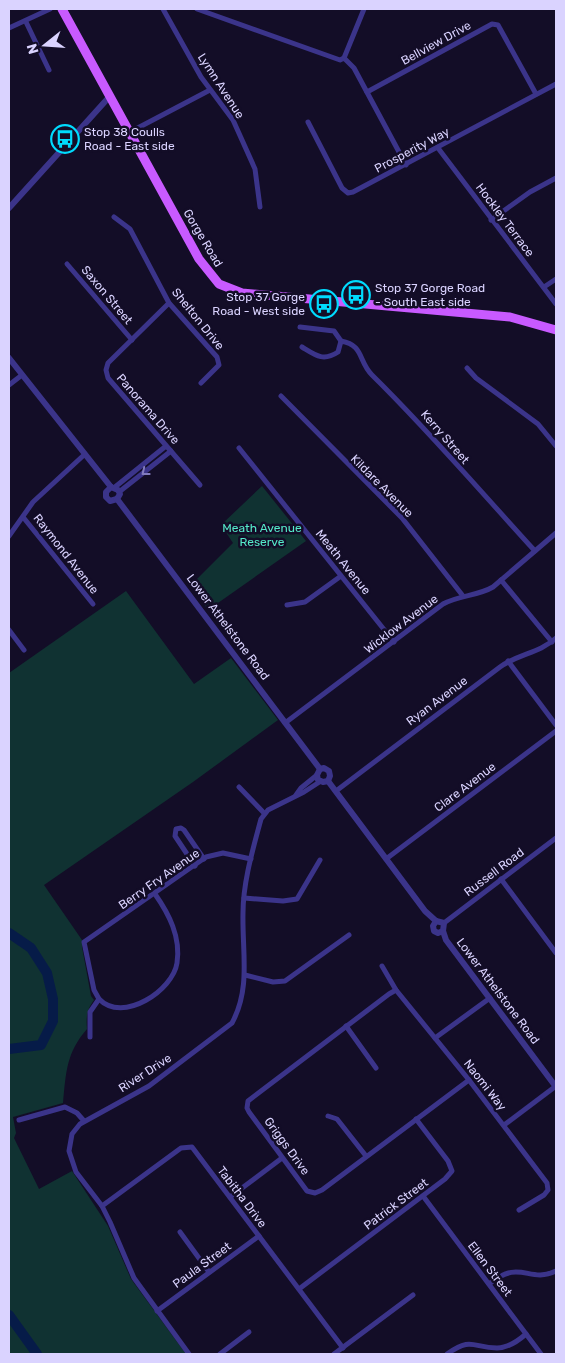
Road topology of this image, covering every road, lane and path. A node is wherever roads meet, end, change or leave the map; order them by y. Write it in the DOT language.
graph roads {
  1 [pos="50,9"];
  2 [pos="62,9"];
  3 [pos="163,9"];
  4 [pos="197,9"];
  5 [pos="364,9"];
  6 [pos="26,22"];
  7 [pos="9,28"];
  8 [pos="344,58"];
  9 [pos="49,70"];
  10 [pos="556,84"];
  11 [pos="210,90"];
  12 [pos="367,92"];
  13 [pos="536,94"];
  14 [pos="110,96"];
  15 [pos="308,122"];
  16 [pos="130,132"];
  17 [pos="438,148"];
  18 [pos="406,165"];
  19 [pos="556,178"];
  20 [pos="10,203"];
  21 [pos="260,207"];
  22 [pos="114,217"];
  23 [pos="491,220"];
  24 [pos="67,264"];
  25 [pos="556,279"];
  26 [pos="544,286"];
  27 [pos="169,302"];
  28 [pos="556,304"];
  29 [pos="300,326"];
  30 [pos="556,330"];
  31 [pos="132,340"];
  32 [pos="341,341"];
  33 [pos="302,347"];
  34 [pos="9,358"];
  35 [pos="467,368"];
  36 [pos="22,375"];
  37 [pos="202,383"];
  38 [pos="9,384"];
  39 [pos="281,396"];
  40 [pos="166,446"];
  41 [pos="556,446"];
  42 [pos="239,448"];
  43 [pos="171,451"];
  44 [pos="85,454"];
  45 [pos="200,485"];
  46 [pos="116,492"];
  47 [pos="23,517"];
  48 [pos="556,533"];
  49 [pos="9,536"];
  50 [pos="535,551"];
  51 [pos="341,576"];
  52 [pos="501,580"];
  53 [pos="463,596"];
  54 [pos="93,604"];
  55 [pos="287,605"];
  56 [pos="9,630"];
  57 [pos="554,640"];
  58 [pos="394,642"];
  59 [pos="24,650"];
  60 [pos="508,661"];
  61 [pos="285,723"];
  62 [pos="556,725"];
  63 [pos="556,731"];
  64 [pos="321,777"];
  65 [pos="239,787"];
  66 [pos="336,791"];
  67 [pos="264,813"];
  68 [pos="556,838"];
  69 [pos="204,859"];
  70 [pos="251,859"];
  71 [pos="386,859"];
  72 [pos="320,860"];
  73 [pos="195,866"];
  74 [pos="501,879"];
  75 [pos="155,894"];
  76 [pos="244,898"];
  77 [pos="436,921"];
  78 [pos="444,923"];
  79 [pos="443,932"];
  80 [pos="349,935"];
  81 [pos="556,942"];
  82 [pos="551,946"];
  83 [pos="556,953"];
  84 [pos="382,966"];
  85 [pos="245,975"];
  86 [pos="396,990"];
  87 [pos="490,998"];
  88 [pos="99,999"];
  89 [pos="346,1026"];
  90 [pos="90,1037"];
  91 [pos="435,1038"];
  92 [pos="376,1068"];
  93 [pos="469,1080"];
  94 [pos="556,1086"];
  95 [pos="328,1116"];
  96 [pos="416,1119"];
  97 [pos="19,1120"];
  98 [pos="84,1122"];
  99 [pos="504,1125"];
  100 [pos="366,1156"];
  101 [pos="282,1158"];
  102 [pos="423,1196"];
  103 [pos="230,1197"];
  104 [pos="102,1206"];
  105 [pos="519,1210"];
  106 [pos="180,1232"];
  107 [pos="259,1236"];
  108 [pos="556,1271"];
  109 [pos="209,1272"];
  110 [pos="488,1284"];
  111 [pos="299,1289"];
  112 [pos="412,1295"];
  113 [pos="157,1311"];
  114 [pos="248,1332"];
  115 [pos="526,1334"];
  116 [pos="343,1348"];
  117 [pos="189,1354"];
  118 [pos="220,1354"];
  119 [pos="334,1354"];
  120 [pos="448,1354"];
  121 [pos="541,1354"];
  1 -- 6 [label="street"];
  2 -- 14 [label="main road, Gorge Road"];
  3 -- 11 [label="street, Lymn Avenue"];
  4 -- 8 [label="street"];
  5 -- 8 [label="street"];
  6 -- 7 [label="street"];
  6 -- 9 [label="street"];
  8 -- 12 [label="street"];
  10 -- 13 [label="street, Prosperity Way"];
  11 -- 16 [label="street"];
  11 -- 21 [label="street, Lymn Avenue"];
  12 -- 13 [label="street, Bellview Drive"];
  12 -- 18 [label="street"];
  13 -- 17 [label="street, Prosperity Way"];
  14 -- 16 [label="main road, Gorge Road"];
  14 -- 20 [label="street"];
  15 -- 18 [label="street, Prosperity Way"];
  16 -- 30 [label="main road, Gorge Road"];
  17 -- 18 [label="street, Prosperity Way"];
  17 -- 23 [label="street, Hockley Terrace"];
  19 -- 23 [label="street"];
  22 -- 27 [label="street, Shelton Drive"];
  23 -- 26 [label="street, Hockley Terrace"];
  24 -- 31 [label="street, Saxon Street"];
  25 -- 26 [label="street"];
  26 -- 28 [label="street, Hockley Terrace"];
  27 -- 31 [label="street, Panorama Drive"];
  27 -- 37 [label="street, Shelton Drive"];
  29 -- 32 [label="street, Kerry Street"];
  31 -- 40 [label="street, Panorama Drive"];
  32 -- 33 [label="street"];
  32 -- 50 [label="street, Kerry Street"];
  34 -- 36 [label="street, Lower Athelstone Road"];
  35 -- 41 [label="street"];
  36 -- 38 [label="street"];
  36 -- 44 [label="street, Lower Athelstone Road"];
  39 -- 53 [label="street, Kildare Avenue"];
  40 -- 43 [label="street, Panorama Drive"];
  40 -- 46 [label="street"];
  42 -- 51 [label="street, Meath Avenue"];
  43 -- 45 [label="street, Panorama Drive"];
  43 -- 46 [label="street, one-way"];
  44 -- 46 [label="street, Lower Athelstone Road"];
  44 -- 47 [label="street"];
  46 -- 61 [label="street, Lower Athelstone Road"];
  47 -- 49 [label="street"];
  47 -- 54 [label="street, Raymond Avenue"];
  48 -- 50 [label="street, Wicklow Avenue"];
  50 -- 52 [label="street, Wicklow Avenue"];
  51 -- 55 [label="street"];
  51 -- 58 [label="street, Meath Avenue"];
  52 -- 53 [label="street, Wicklow Avenue"];
  52 -- 57 [label="street"];
  53 -- 58 [label="street, Wicklow Avenue"];
  56 -- 59 [label="street"];
  57 -- 60 [label="street, Ryan Avenue"];
  58 -- 61 [label="street, Wicklow Avenue"];
  60 -- 62 [label="street"];
  60 -- 66 [label="street, Ryan Avenue"];
  61 -- 64 [label="street, Lower Athelstone Road"];
  63 -- 71 [label="street, Clare Avenue"];
  64 -- 66 [label="street, Lower Athelstone Road"];
  64 -- 67 [label="street"];
  65 -- 67 [label="street"];
  66 -- 71 [label="street, Lower Athelstone Road"];
  67 -- 70 [label="street, River Drive"];
  68 -- 74 [label="street, Russell Road"];
  69 -- 70 [label="street, Berry Fry Avenue"];
  69 -- 73 [label="street, Berry Fry Avenue"];
  69 -- 73 [label="street"];
  70 -- 76 [label="street, River Drive"];
  71 -- 77 [label="street, Lower Athelstone Road"];
  72 -- 76 [label="street"];
  73 -- 75 [label="street, Berry Fry Avenue"];
  74 -- 78 [label="street, Russell Road"];
  74 -- 82 [label="street"];
  75 -- 88 [label="street, Berry Fry Avenue"];
  75 -- 88 [label="street"];
  76 -- 85 [label="street, River Drive"];
  77 -- 78 [label="street"];
  77 -- 79 [label="street"];
  78 -- 79 [label="street"];
  79 -- 87 [label="street, Lower Athelstone Road"];
  80 -- 85 [label="street"];
  81 -- 82 [label="street"];
  82 -- 83 [label="street"];
  84 -- 86 [label="street, Naomi Way"];
  85 -- 98 [label="street, River Drive"];
  86 -- 89 [label="street, Griggs Drive"];
  86 -- 91 [label="street, Naomi Way"];
  87 -- 91 [label="street"];
  87 -- 94 [label="street, Lower Athelstone Road"];
  88 -- 90 [label="street"];
  89 -- 92 [label="street"];
  89 -- 101 [label="street, Griggs Drive"];
  91 -- 93 [label="street, Naomi Way"];
  93 -- 96 [label="street, Griggs Drive"];
  93 -- 99 [label="street, Naomi Way"];
  94 -- 99 [label="street"];
  95 -- 100 [label="street"];
  96 -- 100 [label="street, Griggs Drive"];
  96 -- 102 [label="street, Patrick Street"];
  97 -- 98 [label="street"];
  98 -- 104 [label="street, River Drive"];
  99 -- 105 [label="street, Naomi Way"];
  100 -- 101 [label="street, Griggs Drive"];
  101 -- 103 [label="street"];
  102 -- 110 [label="street, Ellen Street"];
  102 -- 111 [label="street, Patrick Street"];
  103 -- 104 [label="street, Tabitha Drive"];
  103 -- 107 [label="street, Tabitha Drive"];
  104 -- 113 [label="street, River Drive"];
  106 -- 109 [label="street"];
  107 -- 109 [label="street, Paula Street"];
  107 -- 111 [label="street, Tabitha Drive"];
  108 -- 110 [label="street"];
  109 -- 113 [label="street, Paula Street"];
  110 -- 115 [label="street, Ellen Street"];
  111 -- 116 [label="street, Tabitha Drive"];
  112 -- 116 [label="street"];
  113 -- 117 [label="street, River Drive"];
  114 -- 118 [label="street"];
  115 -- 120 [label="street"];
  115 -- 121 [label="street, Ellen Street"];
  116 -- 119 [label="street"];
}
